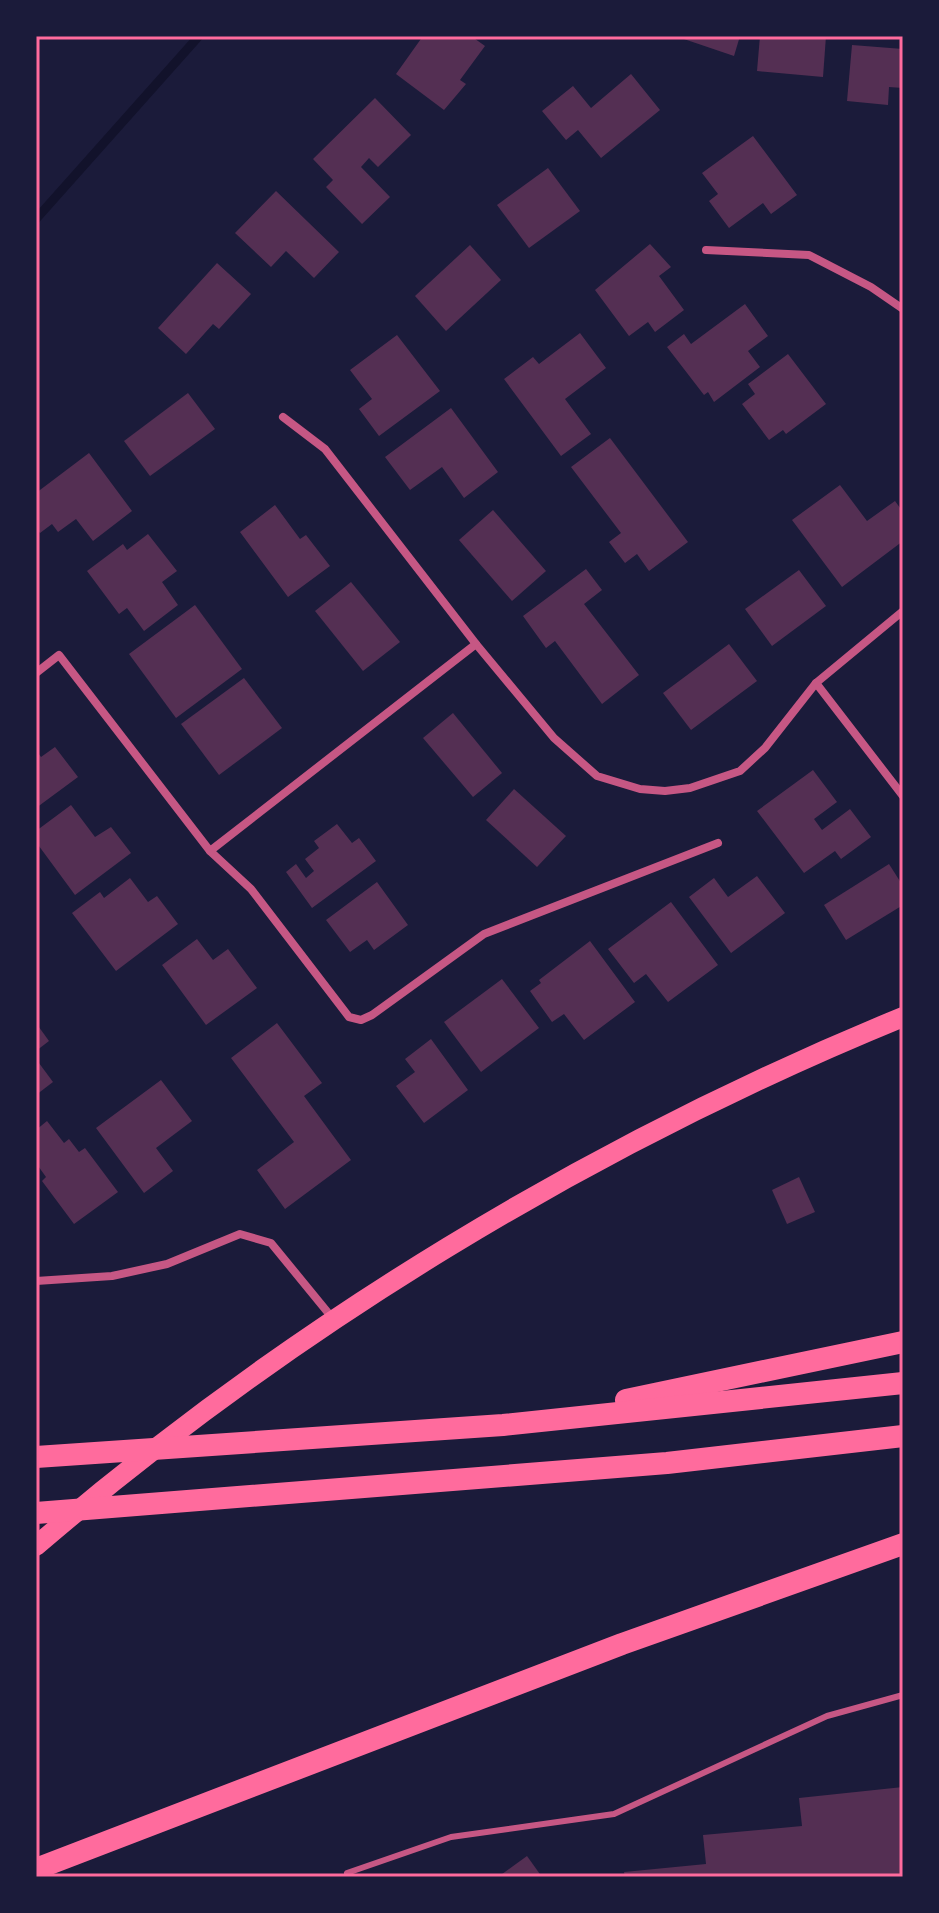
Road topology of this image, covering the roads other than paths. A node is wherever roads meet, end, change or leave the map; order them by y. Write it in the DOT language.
graph roads {
  1 [pos="706,250"];
  2 [pos="903,309"];
  3 [pos="283,417"];
  4 [pos="903,611"];
  5 [pos="476,644"];
  6 [pos="36,673"];
  7 [pos="816,683"];
  8 [pos="903,796"];
  9 [pos="718,843"];
  10 [pos="210,851"];
  11 [pos="903,1017"];
  12 [pos="36,1281"];
  13 [pos="334,1320"];
  14 [pos="903,1342"];
  15 [pos="903,1383"];
  16 [pos="503,1425"];
  17 [pos="903,1436"];
  18 [pos="36,1457"];
  19 [pos="36,1513"];
  20 [pos="903,1544"];
  21 [pos="36,1546"];
  22 [pos="903,1695"];
  23 [pos="36,1869"];
  24 [pos="351,1877"];
  1 -- 2 [label="street"];
  3 -- 5 [label="street"];
  4 -- 7 [label="street"];
  5 -- 7 [label="street"];
  5 -- 10 [label="street"];
  6 -- 10 [label="street"];
  7 -- 8 [label="street"];
  9 -- 10 [label="street"];
  11 -- 13 [label="main road"];
  12 -- 13 [label="street"];
  13 -- 21 [label="main road"];
  14 -- 16 [label="highway"];
  15 -- 16 [label="highway"];
  16 -- 18 [label="highway"];
  17 -- 19 [label="highway"];
  20 -- 23 [label="highway"];
  22 -- 24 [label="lane"];
}
